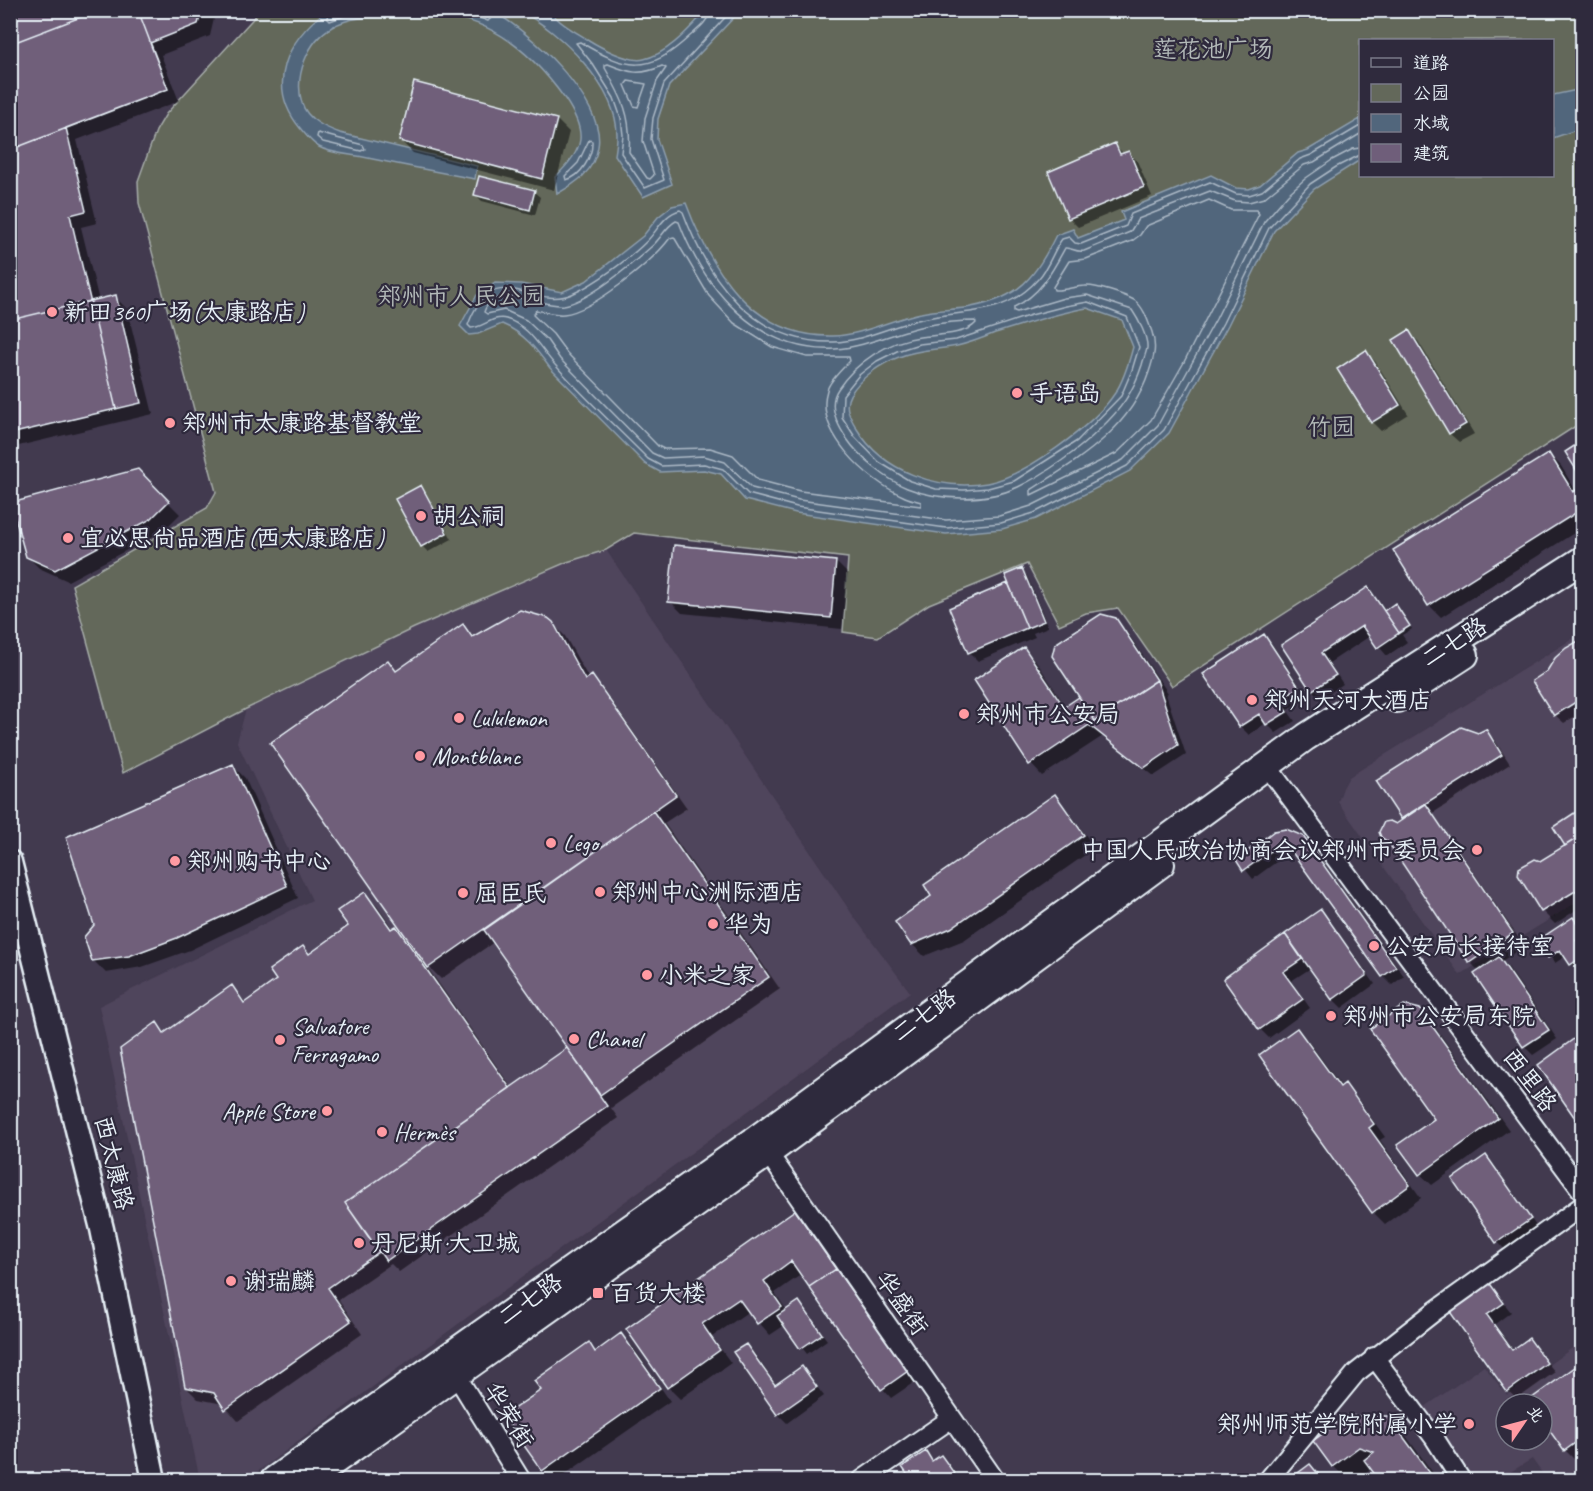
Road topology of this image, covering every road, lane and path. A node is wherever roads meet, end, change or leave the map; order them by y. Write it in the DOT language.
graph roads {
  1 [pos="1582,560"];
  2 [pos="1582,581"];
  3 [pos="1271,773"];
  4 [pos="10,862"];
  5 [pos="768,1154"];
  6 [pos="1582,1191"];
  7 [pos="1582,1206"];
  8 [pos="1374,1357"];
  9 [pos="456,1375"];
  10 [pos="952,1418"];
  11 [pos="154,1480"];
  12 [pos="274,1480"];
  13 [pos="308,1480"];
  14 [pos="521,1480"];
  15 [pos="862,1480"];
  16 [pos="995,1480"];
  17 [pos="1268,1480"];
  18 [pos="1461,1480"];
  1 -- 3 [label="main road, 二七路"];
  2 -- 3 [label="main road, 二七路"];
  3 -- 5 [label="main road, 二七路"];
  3 -- 6 [label="street, 西里路"];
  3 -- 12 [label="main road, 二七路"];
  4 -- 11 [label="street, 西太康路"];
  5 -- 9 [label="main road, 二七路"];
  5 -- 10 [label="street, 华盛街"];
  7 -- 8 [label="street"];
  8 -- 17 [label="street"];
  8 -- 18 [label="street"];
  9 -- 13 [label="main road, 二七路"];
  9 -- 14 [label="street, 华荣街"];
  10 -- 15 [label="street"];
  10 -- 16 [label="street, 华盛街"];
}
